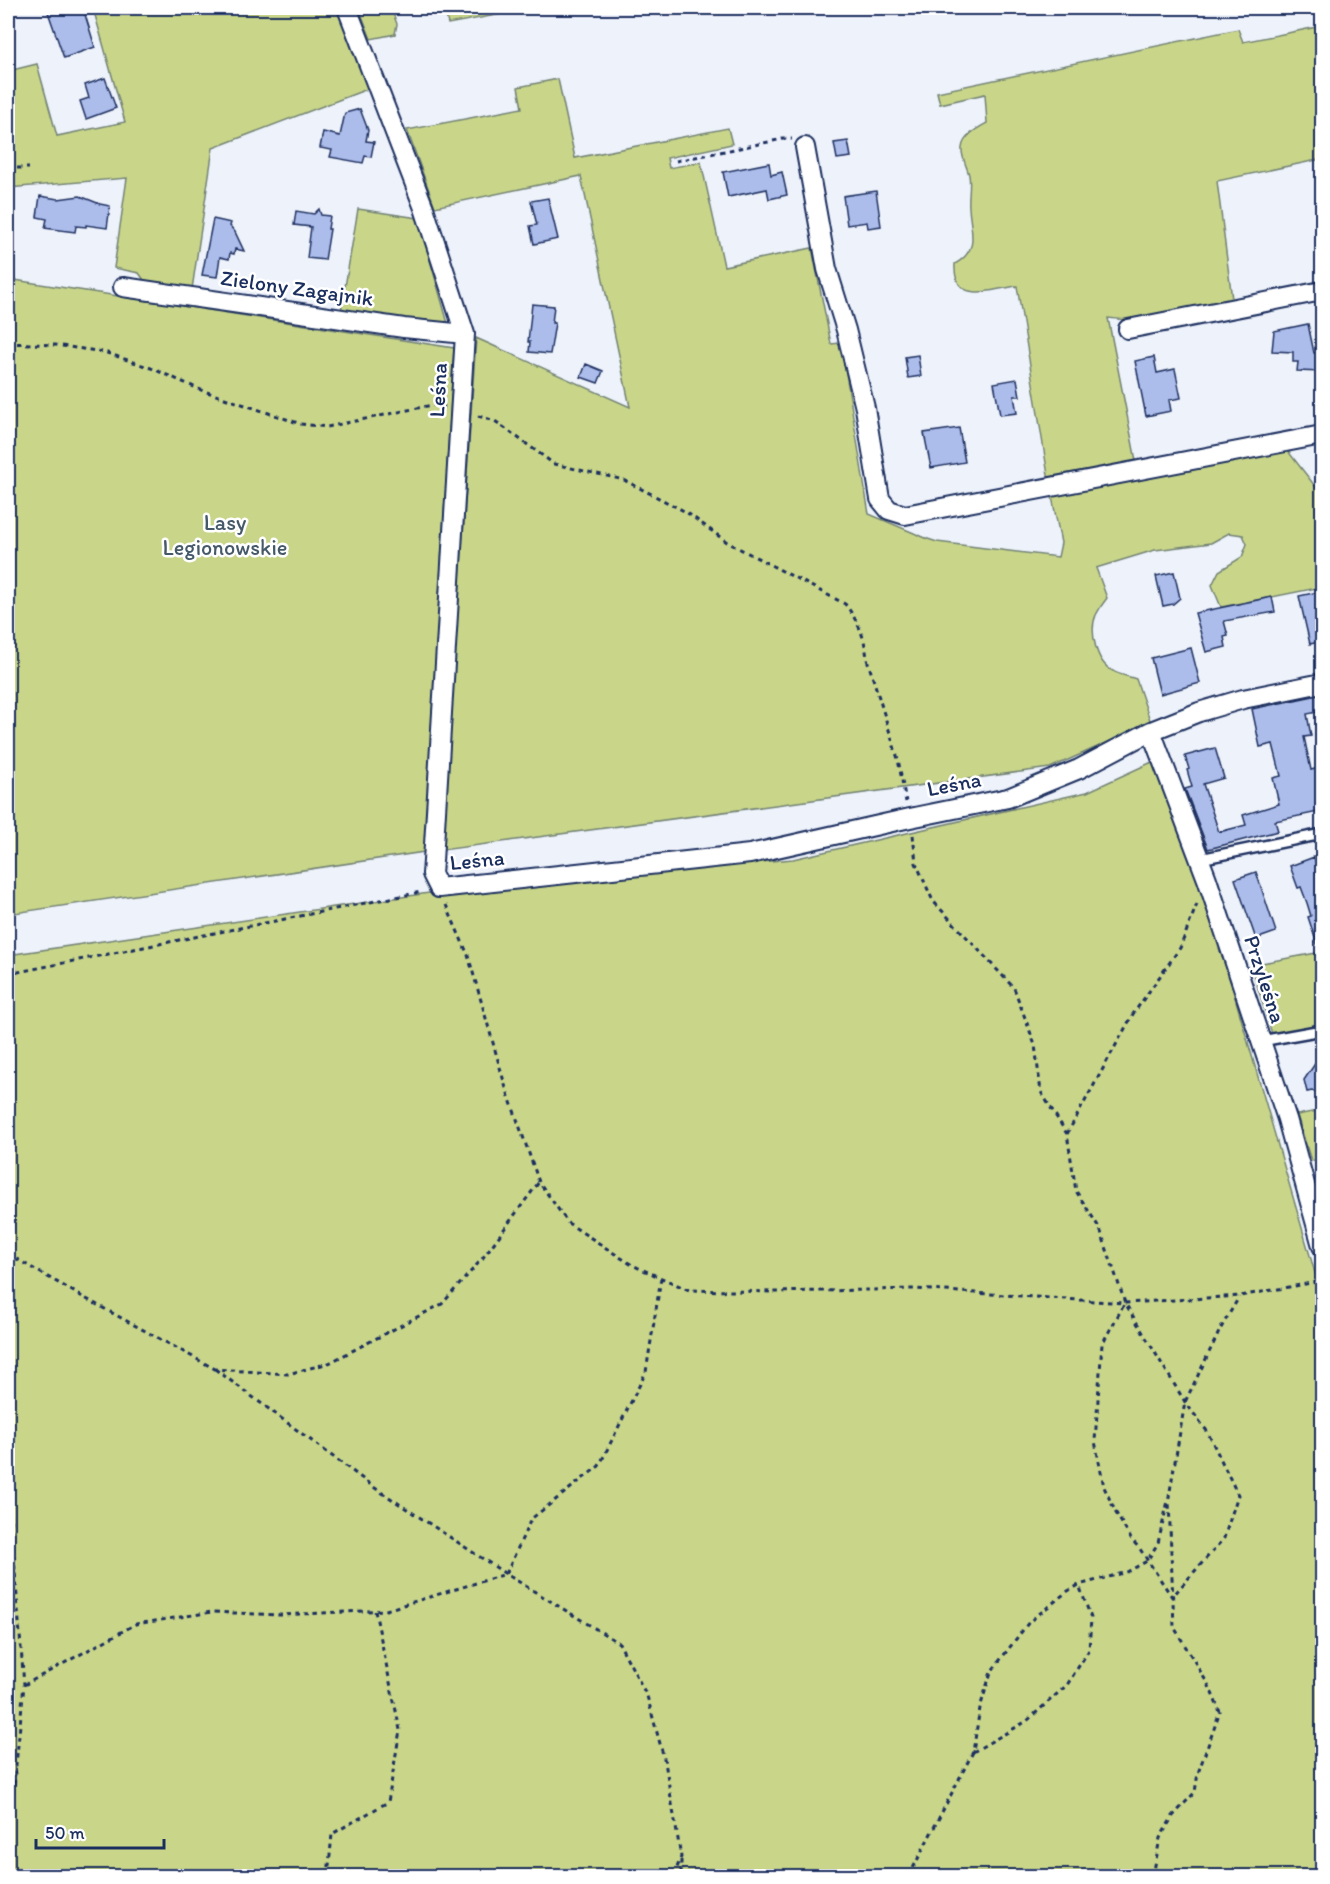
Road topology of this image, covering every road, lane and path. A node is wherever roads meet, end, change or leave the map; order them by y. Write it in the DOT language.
graph roads {
  1 [pos="347,8"];
  2 [pos="805,147"];
  3 [pos="676,161"];
  4 [pos="8,168"];
  5 [pos="29,168"];
  6 [pos="123,287"];
  7 [pos="1323,291"];
  8 [pos="1128,329"];
  9 [pos="465,334"];
  10 [pos="8,343"];
  11 [pos="461,410"];
  12 [pos="1323,435"];
  13 [pos="1323,682"];
  14 [pos="1151,731"];
  15 [pos="910,818"];
  16 [pos="1323,834"];
  17 [pos="1200,858"];
  18 [pos="1207,879"];
  19 [pos="439,888"];
  20 [pos="8,974"];
  21 [pos="1323,1029"];
  22 [pos="1261,1041"];
  23 [pos="1067,1134"];
  24 [pos="539,1182"];
  25 [pos="1323,1246"];
  26 [pos="8,1254"];
  27 [pos="661,1278"];
  28 [pos="1323,1281"];
  29 [pos="1240,1296"];
  30 [pos="1125,1304"];
  31 [pos="215,1369"];
  32 [pos="1185,1402"];
  33 [pos="8,1484"];
  34 [pos="1169,1497"];
  35 [pos="1147,1561"];
  36 [pos="506,1574"];
  37 [pos="1079,1585"];
  38 [pos="1172,1597"];
  39 [pos="375,1610"];
  40 [pos="24,1685"];
  41 [pos="972,1752"];
  42 [pos="8,1844"];
  43 [pos="681,1857"];
  44 [pos="328,1876"];
  45 [pos="674,1876"];
  46 [pos="681,1876"];
  47 [pos="909,1876"];
  48 [pos="1154,1876"];
  1 -- 9 [label="street, Leśna"];
  2 -- 3 [label="path"];
  2 -- 12 [label="street"];
  4 -- 5 [label="path"];
  6 -- 9 [label="street, Zielony Zagajnik"];
  7 -- 8 [label="street"];
  9 -- 11 [label="street, Leśna"];
  10 -- 11 [label="path"];
  11 -- 15 [label="path"];
  11 -- 19 [label="street, Leśna"];
  13 -- 14 [label="street, Leśna"];
  14 -- 15 [label="street, Leśna"];
  14 -- 17 [label="street, Przyleśna"];
  15 -- 19 [label="street, Leśna"];
  15 -- 23 [label="path"];
  16 -- 17 [label="lane"];
  17 -- 18 [label="street, Przyleśna"];
  18 -- 22 [label="street, Przyleśna"];
  18 -- 23 [label="path"];
  19 -- 20 [label="path"];
  19 -- 24 [label="path"];
  21 -- 22 [label="lane"];
  22 -- 25 [label="street, Przyleśna"];
  23 -- 30 [label="path"];
  24 -- 27 [label="path"];
  24 -- 31 [label="path"];
  26 -- 31 [label="path"];
  27 -- 30 [label="path"];
  27 -- 36 [label="path"];
  28 -- 29 [label="path"];
  29 -- 30 [label="path"];
  29 -- 32 [label="path"];
  30 -- 32 [label="path"];
  30 -- 35 [label="path"];
  31 -- 36 [label="path"];
  32 -- 34 [label="path"];
  32 -- 38 [label="path"];
  33 -- 40 [label="path"];
  34 -- 35 [label="path"];
  34 -- 38 [label="path"];
  35 -- 37 [label="path"];
  35 -- 38 [label="path"];
  36 -- 39 [label="path"];
  36 -- 43 [label="path"];
  37 -- 41 [label="path"];
  37 -- 41 [label="path"];
  38 -- 48 [label="path"];
  39 -- 40 [label="path"];
  39 -- 44 [label="path"];
  40 -- 42 [label="path"];
  41 -- 47 [label="path"];
  43 -- 45 [label="path"];
  43 -- 46 [label="path"];
}
